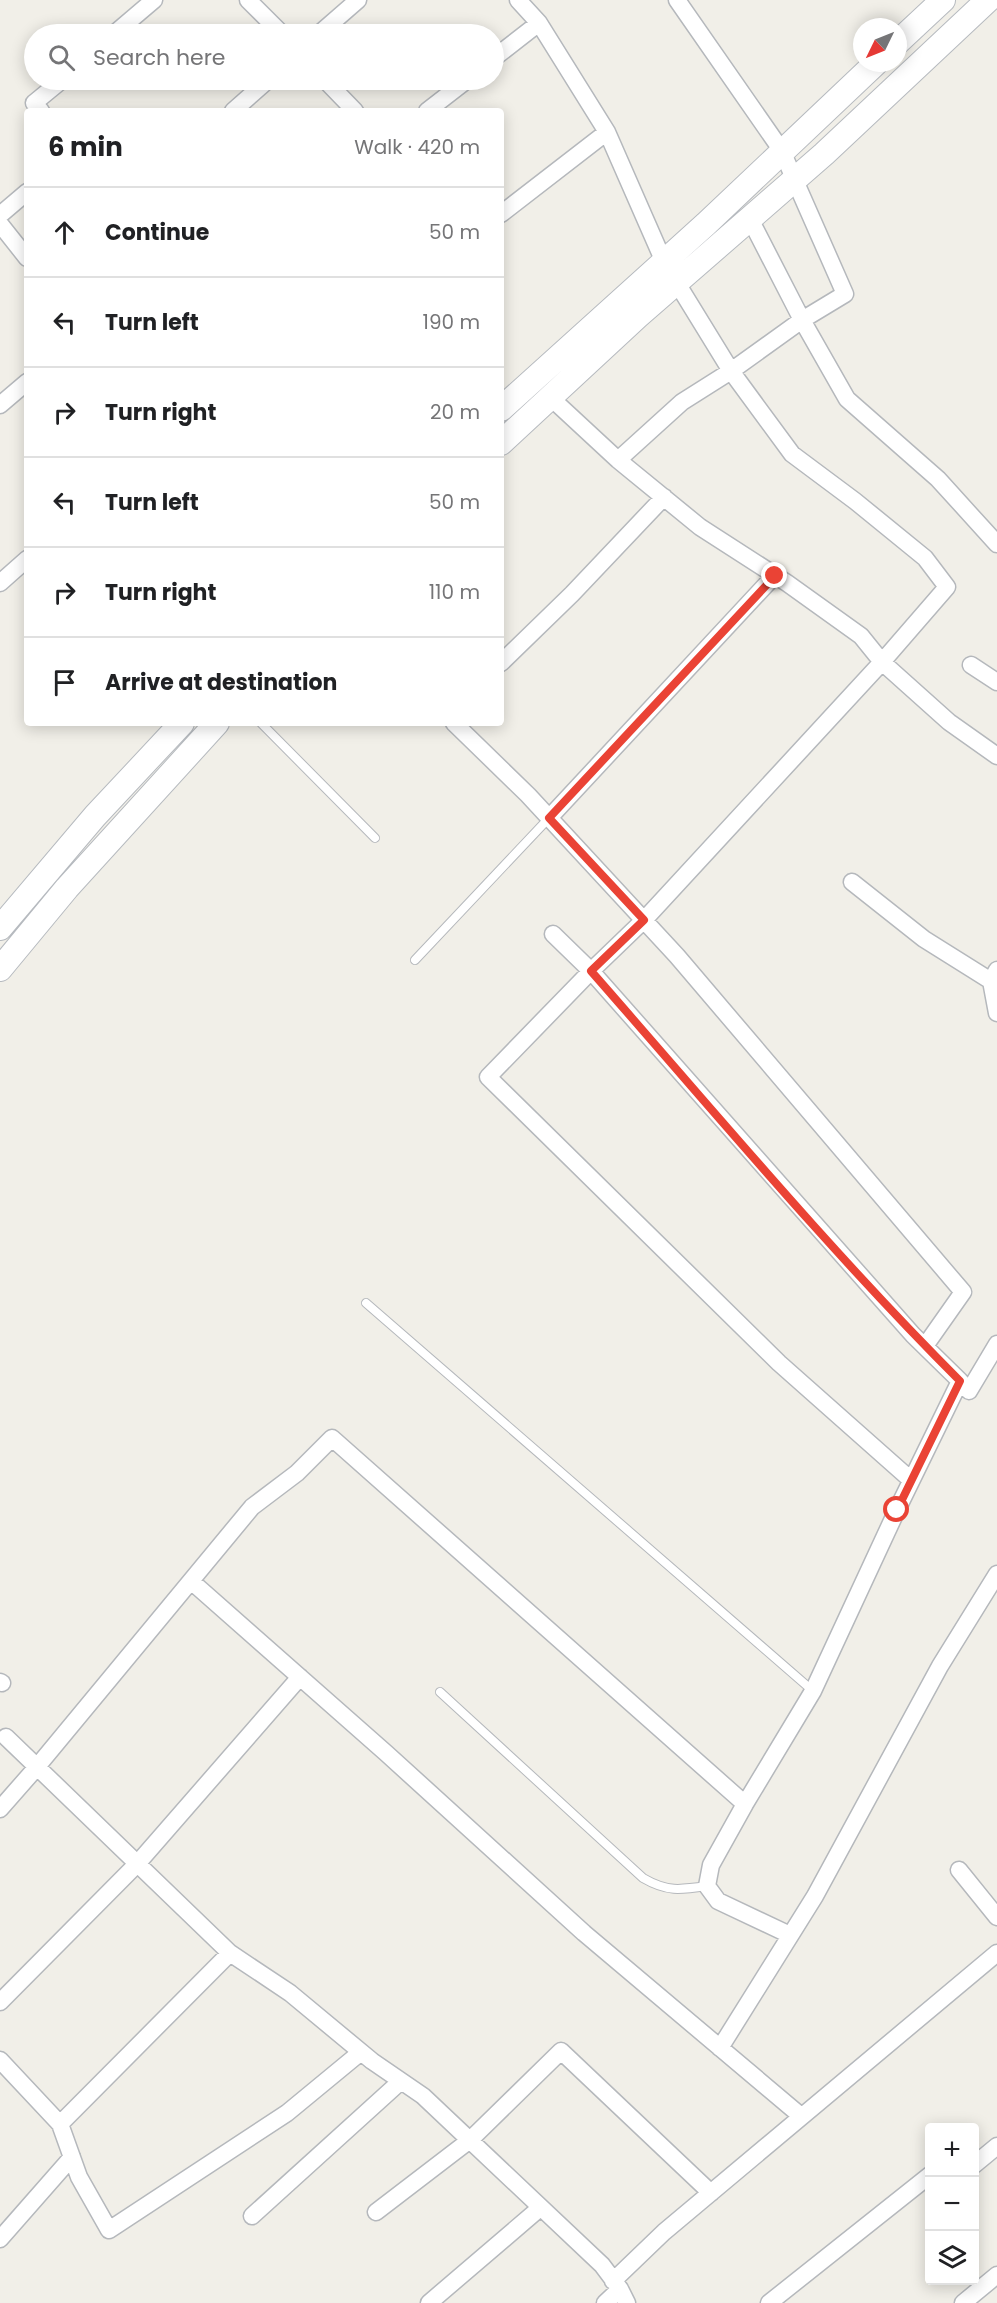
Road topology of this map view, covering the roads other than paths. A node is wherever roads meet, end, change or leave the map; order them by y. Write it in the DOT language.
graph roads {
  1 [pos="154,0"];
  2 [pos="249,0"];
  3 [pos="358,0"];
  4 [pos="518,0"];
  5 [pos="677,0"];
  6 [pos="943,0"];
  7 [pos="988,0"];
  8 [pos="538,23"];
  9 [pos="126,24"];
  10 [pos="272,24"];
  11 [pos="330,24"];
  12 [pos="907,34"];
  13 [pos="504,50"];
  14 [pos="866,72"];
  15 [pos="50,90"];
  16 [pos="257,90"];
  17 [pos="335,90"];
  18 [pos="454,90"];
  19 [pos="38,108"];
  20 [pos="236,108"];
  21 [pos="352,108"];
  22 [pos="431,108"];
  23 [pos="607,132"];
  24 [pos="782,151"];
  25 [pos="796,180"];
  26 [pos="24,195"];
  27 [pos="504,212"];
  28 [pos="0,215"];
  29 [pos="750,219"];
  30 [pos="0,224"];
  31 [pos="24,254"];
  32 [pos="664,262"];
  33 [pos="677,282"];
  34 [pos="802,320"];
  35 [pos="731,371"];
  36 [pos="24,385"];
  37 [pos="550,397"];
  38 [pos="0,405"];
  39 [pos="504,406"];
  40 [pos="504,440"];
  41 [pos="618,460"];
  42 [pos="664,497"];
  43 [pos="997,544"];
  44 [pos="24,562"];
  45 [pos="775,576"];
  46 [pos="0,583"];
  47 [pos="504,660"];
  48 [pos="882,662"];
  49 [pos="971,665"];
  50 [pos="997,682"];
  51 [pos="179,726"];
  52 [pos="214,726"];
  53 [pos="264,726"];
  54 [pos="457,726"];
  55 [pos="997,756"];
  56 [pos="549,818"];
  57 [pos="375,838"];
  58 [pos="852,882"];
  59 [pos="644,920"];
  60 [pos="0,928"];
  61 [pos="553,934"];
  62 [pos="415,960"];
  63 [pos="0,969"];
  64 [pos="591,971"];
  65 [pos="994,976"];
  66 [pos="997,1013"];
  67 [pos="366,1303"];
  68 [pos="997,1344"];
  69 [pos="925,1346"];
  70 [pos="960,1381"];
  71 [pos="911,1480"];
  72 [pos="997,1574"];
  73 [pos="191,1581"];
  74 [pos="300,1677"];
  75 [pos="813,1691"];
  76 [pos="440,1692"];
  77 [pos="6,1737"];
  78 [pos="36,1768"];
  79 [pos="745,1804"];
  80 [pos="0,1809"];
  81 [pos="137,1864"];
  82 [pos="959,1870"];
  83 [pos="706,1886"];
  84 [pos="997,1917"];
  85 [pos="790,1935"];
  86 [pos="230,1953"];
  87 [pos="997,1953"];
  88 [pos="0,2002"];
  89 [pos="720,2048"];
  90 [pos="361,2052"];
  91 [pos="0,2060"];
  92 [pos="401,2081"];
  93 [pos="801,2116"];
  94 [pos="60,2124"];
  95 [pos="470,2140"];
  96 [pos="997,2146"];
  97 [pos="72,2157"];
  98 [pos="979,2162"];
  99 [pos="927,2177"];
  100 [pos="711,2193"];
  101 [pos="540,2208"];
  102 [pos="376,2212"];
  103 [pos="252,2216"];
  104 [pos="0,2239"];
  105 [pos="997,2275"];
  106 [pos="620,2291"];
  107 [pos="429,2303"];
  108 [pos="605,2303"];
  109 [pos="769,2303"];
  110 [pos="963,2303"];
  1 -- 9 [label="street"];
  2 -- 10 [label="street"];
  3 -- 11 [label="street"];
  4 -- 8 [label="street"];
  5 -- 24 [label="street"];
  6 -- 12 [label="street"];
  7 -- 25 [label="street"];
  8 -- 13 [label="street"];
  8 -- 23 [label="street"];
  14 -- 24 [label="street"];
  15 -- 19 [label="street"];
  16 -- 20 [label="street"];
  17 -- 21 [label="street"];
  18 -- 22 [label="street"];
  23 -- 27 [label="street"];
  23 -- 32 [label="street"];
  24 -- 25 [label="street"];
  24 -- 32 [label="street"];
  25 -- 29 [label="street"];
  25 -- 34 [label="street"];
  26 -- 28 [label="street"];
  29 -- 33 [label="street"];
  29 -- 34 [label="street"];
  30 -- 31 [label="street"];
  32 -- 33 [label="street"];
  32 -- 39 [label="street"];
  33 -- 35 [label="street"];
  33 -- 37 [label="street"];
  34 -- 35 [label="street"];
  34 -- 43 [label="street"];
  35 -- 41 [label="street"];
  35 -- 48 [label="street"];
  36 -- 38 [label="street"];
  37 -- 40 [label="street"];
  37 -- 41 [label="street"];
  41 -- 42 [label="street"];
  42 -- 45 [label="street"];
  42 -- 47 [label="street"];
  44 -- 46 [label="street"];
  45 -- 48 [label="street"];
  45 -- 56 [label="street"];
  48 -- 55 [label="street"];
  48 -- 59 [label="street"];
  49 -- 50 [label="street"];
  51 -- 60 [label="street"];
  52 -- 63 [label="street"];
  53 -- 57 [label="lane"];
  54 -- 56 [label="street"];
  56 -- 59 [label="street"];
  56 -- 62 [label="lane"];
  58 -- 65 [label="street"];
  59 -- 64 [label="street"];
  59 -- 69 [label="street"];
  61 -- 64 [label="street"];
  64 -- 69 [label="street"];
  64 -- 71 [label="street"];
  65 -- 66 [label="street"];
  67 -- 75 [label="lane"];
  68 -- 70 [label="street"];
  69 -- 70 [label="street"];
  70 -- 71 [label="street"];
  71 -- 75 [label="street"];
  72 -- 85 [label="street"];
  73 -- 74 [label="street"];
  73 -- 78 [label="street"];
  73 -- 79 [label="street"];
  74 -- 81 [label="street"];
  74 -- 89 [label="street"];
  75 -- 79 [label="street"];
  76 -- 83 [label="lane"];
  77 -- 78 [label="street"];
  78 -- 80 [label="street"];
  78 -- 81 [label="street"];
  79 -- 83 [label="street"];
  81 -- 86 [label="street"];
  81 -- 88 [label="street"];
  82 -- 84 [label="street"];
  83 -- 85 [label="street"];
  85 -- 89 [label="street"];
  86 -- 90 [label="street"];
  86 -- 94 [label="street"];
  87 -- 93 [label="street"];
  89 -- 93 [label="street"];
  90 -- 92 [label="street"];
  90 -- 97 [label="street"];
  91 -- 94 [label="street"];
  92 -- 95 [label="street"];
  92 -- 103 [label="street"];
  93 -- 100 [label="street"];
  94 -- 97 [label="street"];
  95 -- 100 [label="street"];
  95 -- 101 [label="street"];
  95 -- 102 [label="street"];
  96 -- 98 [label="street"];
  97 -- 104 [label="street"];
  99 -- 109 [label="street"];
  100 -- 106 [label="street"];
  101 -- 106 [label="street"];
  101 -- 107 [label="street"];
  105 -- 110 [label="street"];
  106 -- 108 [label="street"];
}
